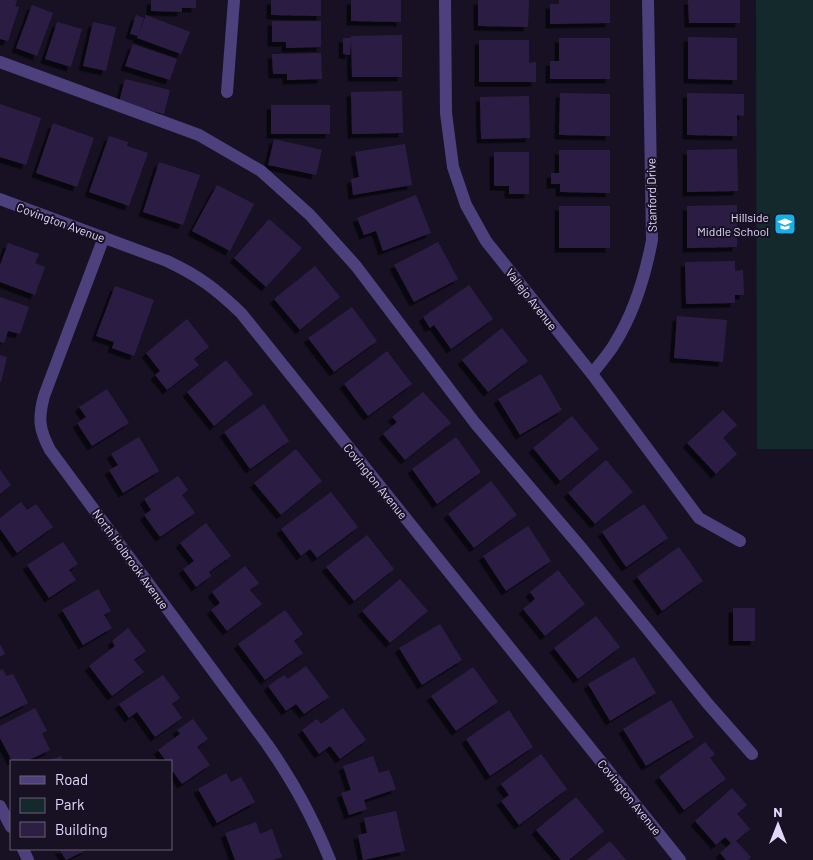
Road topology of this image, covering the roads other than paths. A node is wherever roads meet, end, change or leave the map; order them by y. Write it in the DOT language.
graph roads {
  1 [pos="234,0"];
  2 [pos="445,0"];
  3 [pos="648,0"];
  4 [pos="0,62"];
  5 [pos="227,92"];
  6 [pos="0,199"];
  7 [pos="104,237"];
  8 [pos="592,374"];
  9 [pos="740,541"];
  10 [pos="752,754"];
  11 [pos="0,806"];
  12 [pos="10,825"];
  13 [pos="330,860"];
  14 [pos="680,860"];
  1 -- 5 [label="street"];
  2 -- 8 [label="street, Vallejo Avenue"];
  3 -- 8 [label="street, Stanford Drive"];
  4 -- 10 [label="street"];
  6 -- 7 [label="street, Covington Avenue"];
  7 -- 13 [label="street, North Holbrook Avenue"];
  7 -- 14 [label="street, Covington Avenue"];
  8 -- 9 [label="street, Vallejo Avenue"];
  11 -- 12 [label="street"];
}
